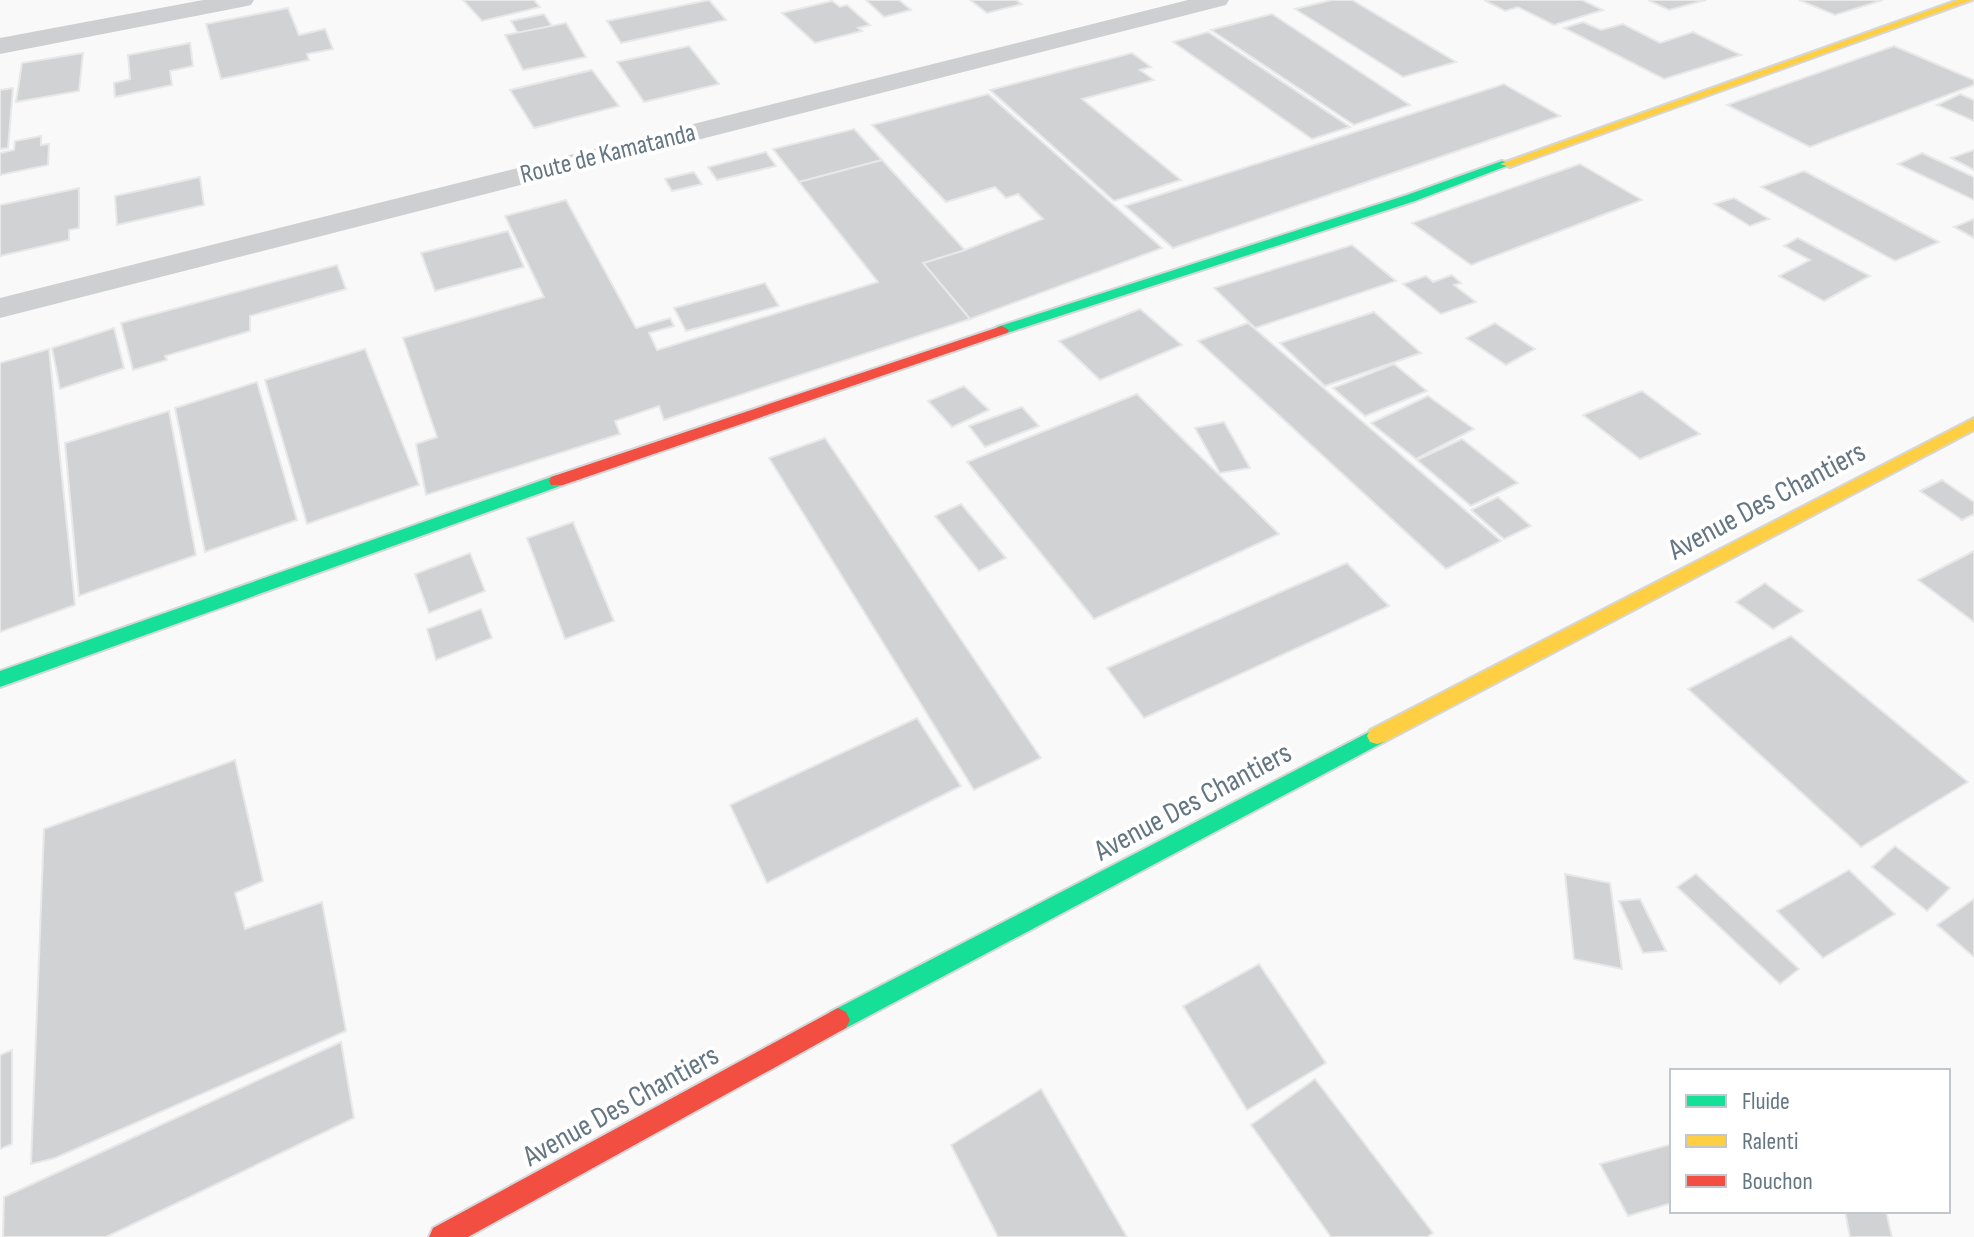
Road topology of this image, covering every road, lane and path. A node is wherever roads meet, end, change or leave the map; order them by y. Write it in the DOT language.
graph roads {
  1 [pos="242,0"];
  2 [pos="1217,0"];
  3 [pos="1967,0"];
  4 [pos="0,46"];
  5 [pos="0,308"];
  6 [pos="1974,423"];
  7 [pos="0,679"];
  8 [pos="442,1237"];
  1 -- 4 [label="street"];
  2 -- 5 [label="street, Route de Kamatanda"];
  3 -- 7 [label="street"];
  6 -- 8 [label="street, Avenue Des Chantiers"];
}
